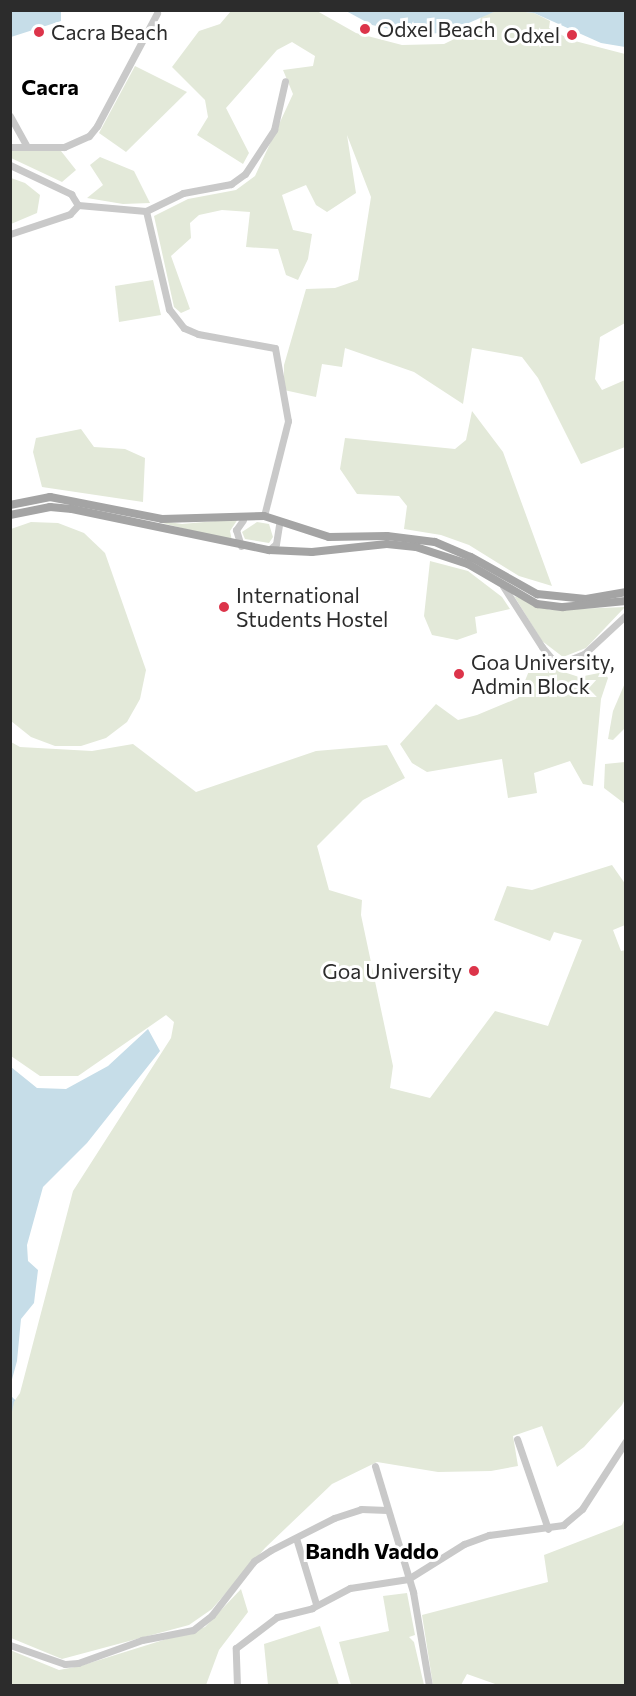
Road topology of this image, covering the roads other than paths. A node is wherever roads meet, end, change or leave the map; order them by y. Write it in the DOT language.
graph roads {
  1 [pos="157,13"];
  2 [pos="285,81"];
  3 [pos="10,116"];
  4 [pos="10,147"];
  5 [pos="27,147"];
  6 [pos="10,165"];
  7 [pos="78,205"];
  8 [pos="146,211"];
  9 [pos="10,234"];
  10 [pos="10,505"];
  11 [pos="10,515"];
  12 [pos="254,516"];
  13 [pos="264,516"];
  14 [pos="243,520"];
  15 [pos="279,524"];
  16 [pos="241,546"];
  17 [pos="269,550"];
  18 [pos="503,586"];
  19 [pos="626,592"];
  20 [pos="626,601"];
  21 [pos="626,615"];
  22 [pos="518,1439"];
  23 [pos="626,1441"];
  24 [pos="375,1466"];
  25 [pos="387,1510"];
  26 [pos="549,1529"];
  27 [pos="296,1538"];
  28 [pos="408,1579"];
  29 [pos="316,1604"];
  30 [pos="10,1645"];
  31 [pos="237,1686"];
  32 [pos="429,1686"];
  1 -- 5 [label="street"];
  2 -- 8 [label="street"];
  3 -- 5 [label="street"];
  4 -- 5 [label="street"];
  6 -- 7 [label="street"];
  7 -- 8 [label="street"];
  7 -- 9 [label="street"];
  8 -- 13 [label="street"];
  10 -- 12 [label="main road"];
  11 -- 16 [label="main road"];
  12 -- 13 [label="main road"];
  12 -- 14 [label="main road"];
  13 -- 15 [label="main road"];
  14 -- 16 [label="street"];
  15 -- 17 [label="street"];
  15 -- 19 [label="main road"];
  16 -- 17 [label="main road"];
  17 -- 18 [label="main road"];
  18 -- 20 [label="main road"];
  18 -- 21 [label="street"];
  22 -- 26 [label="street"];
  23 -- 26 [label="street"];
  24 -- 25 [label="street"];
  25 -- 27 [label="street"];
  25 -- 28 [label="street"];
  26 -- 28 [label="street"];
  27 -- 29 [label="street"];
  27 -- 30 [label="street"];
  28 -- 29 [label="street"];
  28 -- 32 [label="street"];
  29 -- 31 [label="street"];
}
